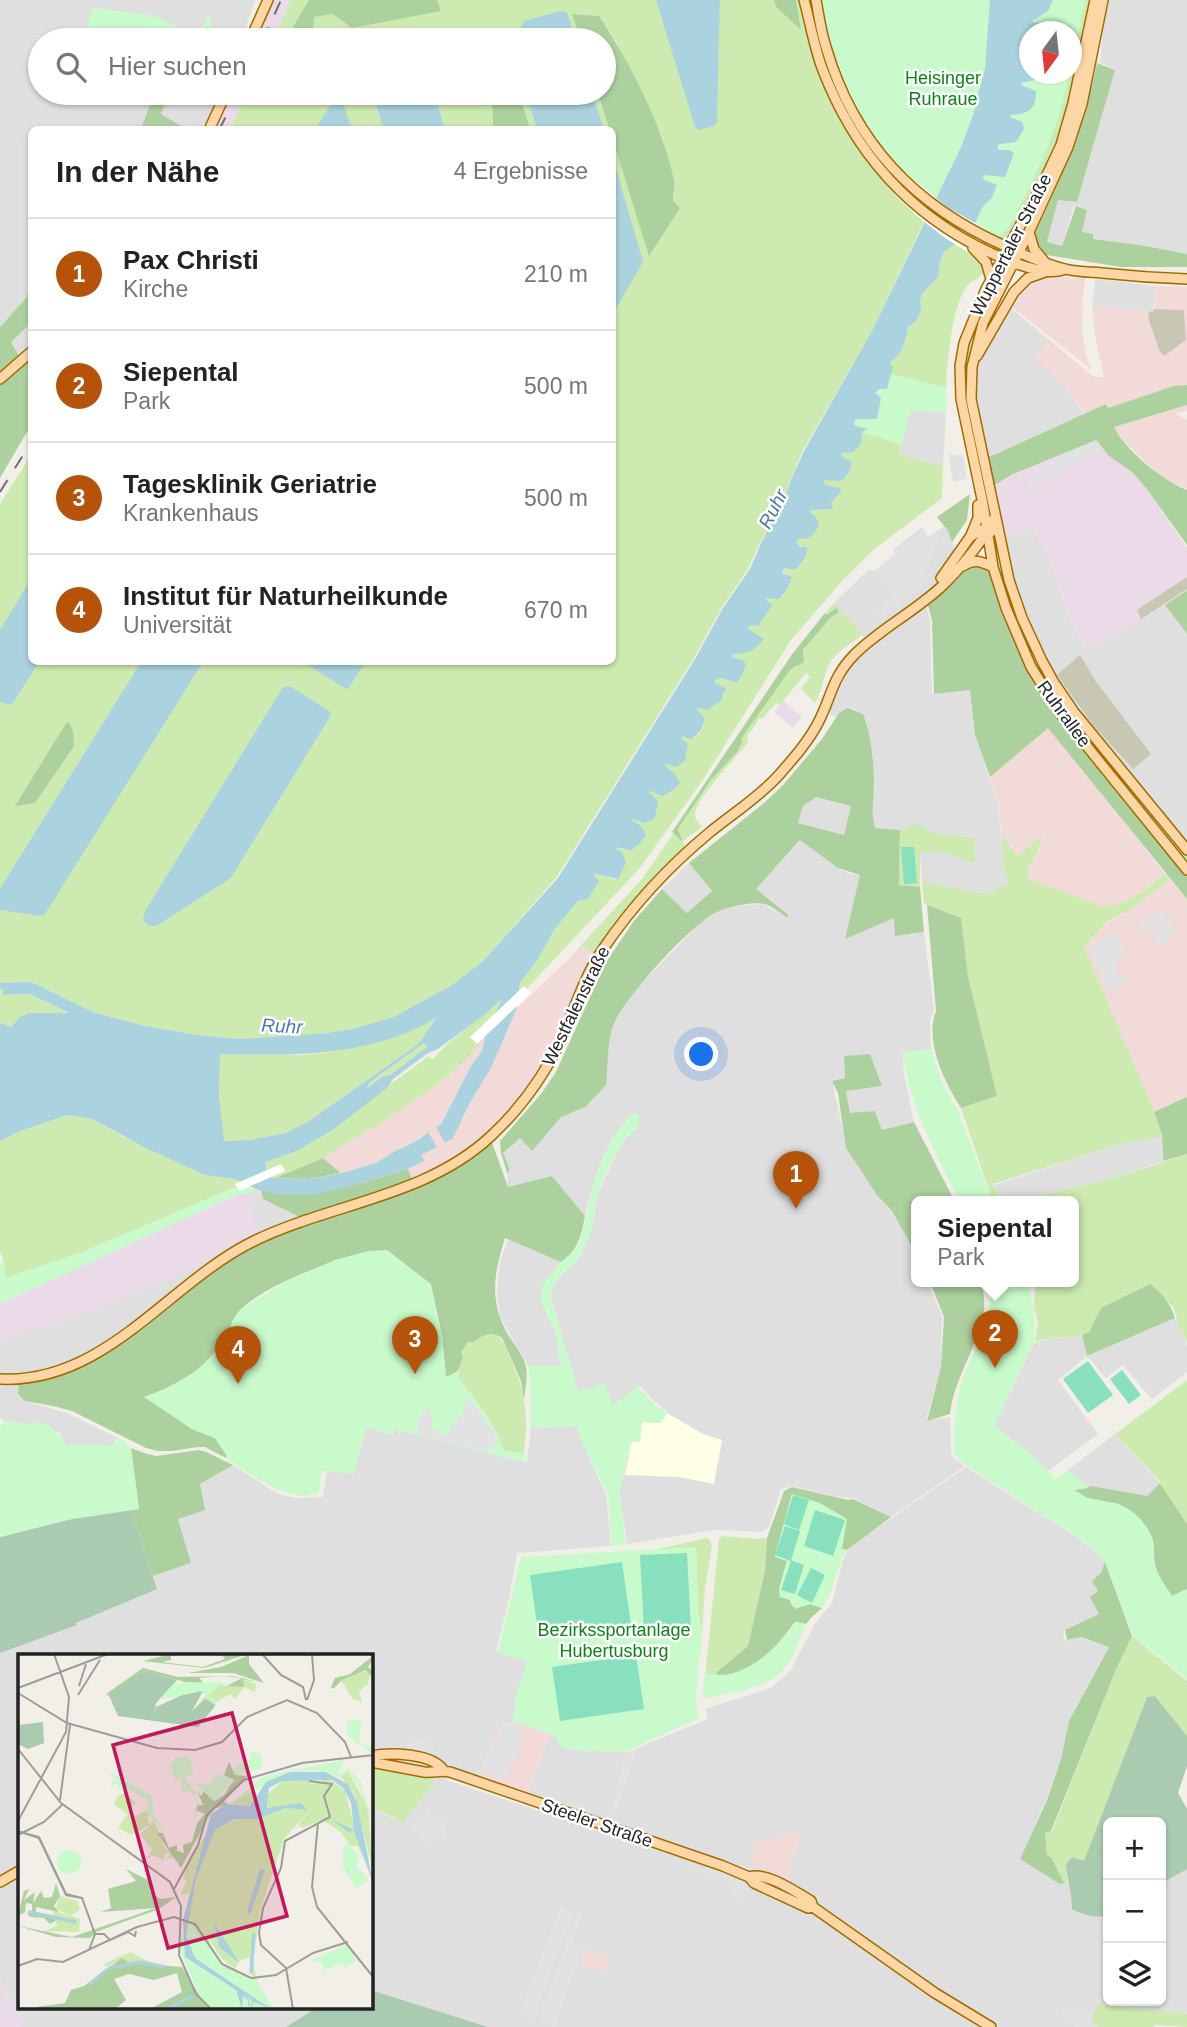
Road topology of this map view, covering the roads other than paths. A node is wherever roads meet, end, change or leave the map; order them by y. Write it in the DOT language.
graph roads {
  1 [pos="268,0"];
  2 [pos="804,0"];
  3 [pos="816,0"];
  4 [pos="1095,0"];
  5 [pos="1103,0"];
  6 [pos="255,28"];
  7 [pos="827,66"];
  8 [pos="220,105"];
  9 [pos="211,126"];
  10 [pos="1029,232"];
  11 [pos="1008,248"];
  12 [pos="978,250"];
  13 [pos="1018,253"];
  14 [pos="1002,258"];
  15 [pos="1013,263"];
  16 [pos="1046,267"];
  17 [pos="991,279"];
  18 [pos="1187,279"];
  19 [pos="28,354"];
  20 [pos="972,367"];
  21 [pos="0,379"];
  22 [pos="980,465"];
  23 [pos="985,490"];
  24 [pos="995,515"];
  25 [pos="988,531"];
  26 [pos="970,537"];
  27 [pos="1000,545"];
  28 [pos="958,567"];
  29 [pos="993,567"];
  30 [pos="925,599"];
  31 [pos="1187,850"];
  32 [pos="1187,870"];
  33 [pos="0,1379"];
  34 [pos="373,1759"];
  35 [pos="18,1872"];
  36 [pos="0,1882"];
  37 [pos="991,2027"];
  1 -- 6 [label="main road"];
  2 -- 7 [label="main road"];
  3 -- 7 [label="main road"];
  4 -- 11 [label="main road, Wuppertaler Straße"];
  5 -- 10 [label="main road, Wuppertaler Straße"];
  7 -- 11 [label="main road"];
  7 -- 12 [label="main road"];
  8 -- 9 [label="main road"];
  10 -- 13 [label="main road, Wuppertaler Straße"];
  10 -- 16 [label="main road"];
  11 -- 13 [label="main road"];
  11 -- 14 [label="main road, Wuppertaler Straße"];
  12 -- 14 [label="main road"];
  12 -- 17 [label="main road"];
  13 -- 15 [label="main road, Wuppertaler Straße"];
  13 -- 16 [label="main road"];
  14 -- 15 [label="main road"];
  14 -- 17 [label="main road, Wuppertaler Straße"];
  15 -- 16 [label="main road"];
  15 -- 20 [label="main road, Wuppertaler Straße"];
  16 -- 18 [label="main road"];
  16 -- 20 [label="main road"];
  17 -- 22 [label="main road, Wuppertaler Straße"];
  19 -- 21 [label="main road"];
  20 -- 22 [label="main road, Wuppertaler Straße"];
  22 -- 23 [label="main road, Wuppertaler Straße"];
  23 -- 24 [label="main road, Wuppertaler Straße"];
  23 -- 25 [label="main road, Wuppertaler Straße"];
  23 -- 26 [label="main road"];
  24 -- 25 [label="main road, Westfalenstraße"];
  24 -- 27 [label="main road, Ruhrallee"];
  25 -- 26 [label="main road"];
  25 -- 27 [label="main road"];
  25 -- 28 [label="main road, Westfalenstraße"];
  25 -- 29 [label="main road, Ruhrallee"];
  26 -- 30 [label="main road, Westfalenstraße"];
  27 -- 31 [label="main road, Ruhrallee"];
  28 -- 29 [label="main road"];
  28 -- 30 [label="main road, Westfalenstraße"];
  29 -- 32 [label="main road, Ruhrallee"];
  30 -- 33 [label="main road, Westfalenstraße"];
  34 -- 37 [label="main road, Steeler Straße"];
  35 -- 36 [label="main road"];
}
